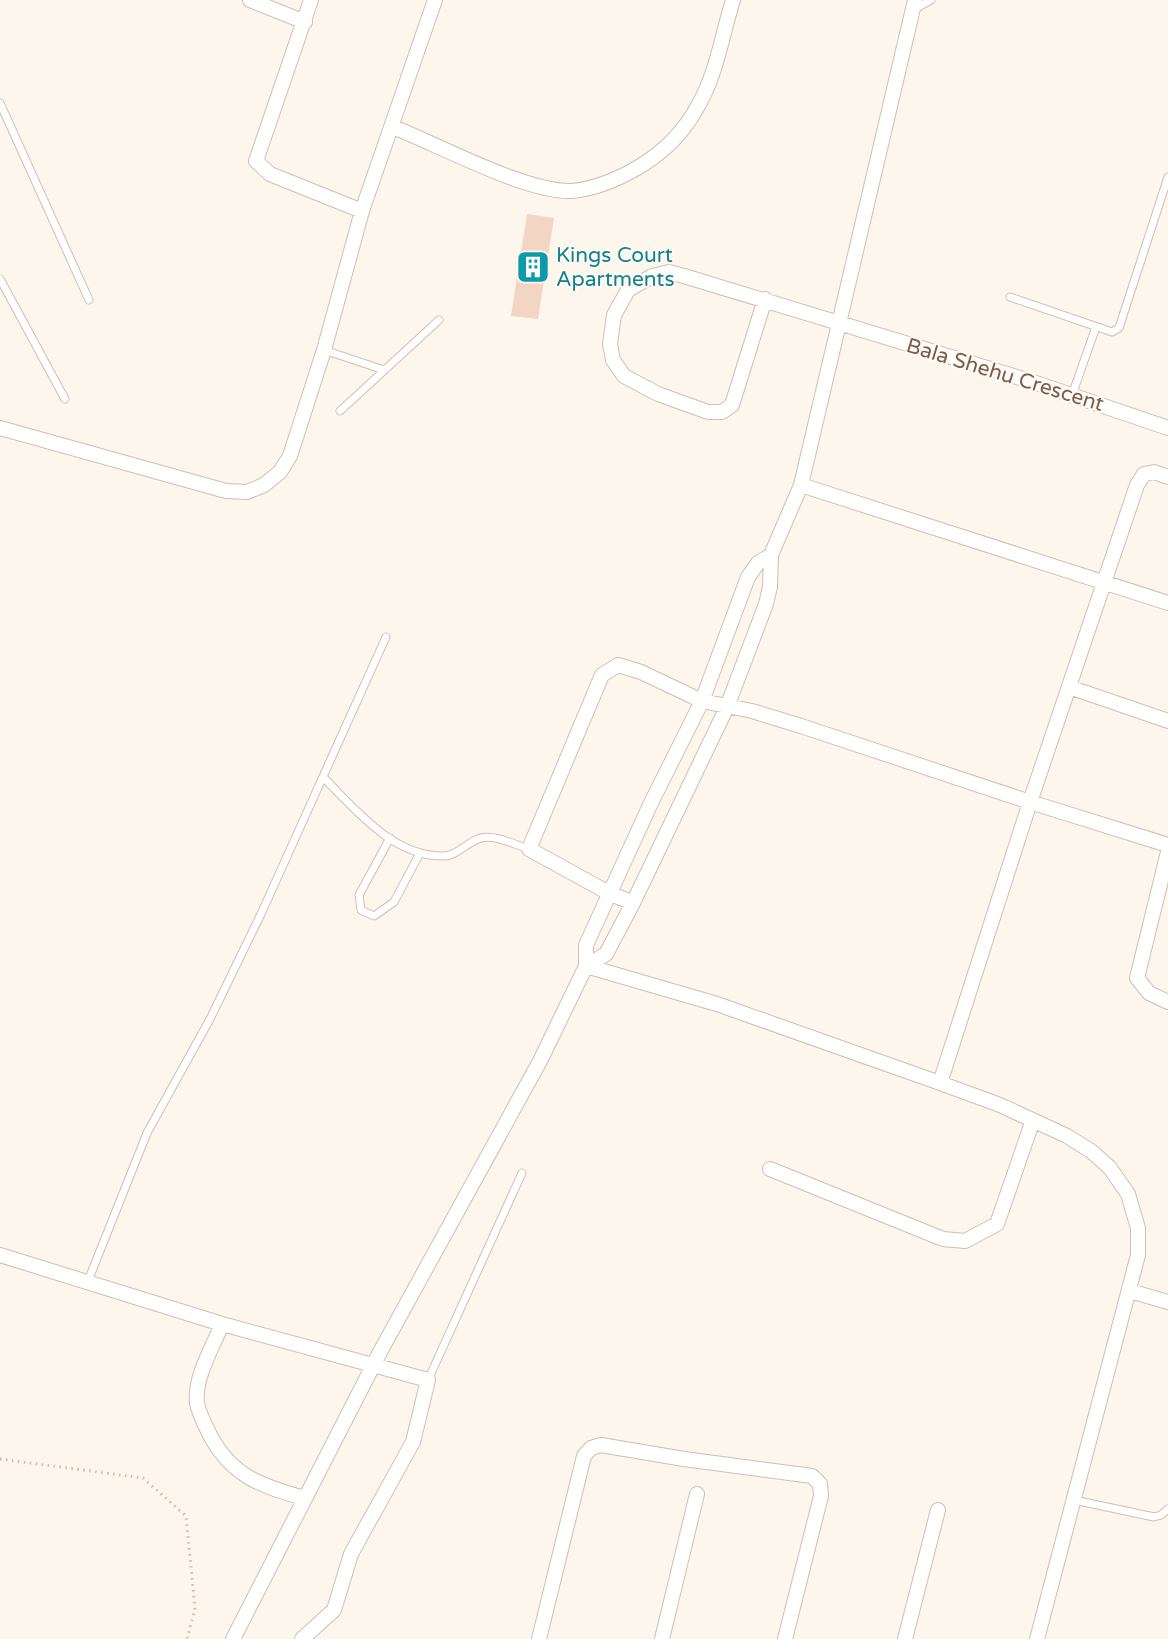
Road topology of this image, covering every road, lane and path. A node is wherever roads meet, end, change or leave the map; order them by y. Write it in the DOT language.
graph roads {
  1 [pos="250,0"];
  2 [pos="311,0"];
  3 [pos="435,0"];
  4 [pos="733,0"];
  5 [pos="931,0"];
  6 [pos="914,5"];
  7 [pos="304,21"];
  8 [pos="0,103"];
  9 [pos="393,127"];
  10 [pos="1168,177"];
  11 [pos="362,211"];
  12 [pos="0,279"];
  13 [pos="1010,297"];
  14 [pos="765,299"];
  15 [pos="89,300"];
  16 [pos="439,320"];
  17 [pos="841,324"];
  18 [pos="1095,327"];
  19 [pos="324,350"];
  20 [pos="384,370"];
  21 [pos="1072,395"];
  22 [pos="65,399"];
  23 [pos="340,411"];
  24 [pos="0,428"];
  25 [pos="1168,428"];
  26 [pos="1168,477"];
  27 [pos="801,485"];
  28 [pos="771,555"];
  29 [pos="1104,583"];
  30 [pos="1168,603"];
  31 [pos="386,637"];
  32 [pos="1069,687"];
  33 [pos="702,701"];
  34 [pos="727,707"];
  35 [pos="1168,721"];
  36 [pos="323,777"];
  37 [pos="1030,802"];
  38 [pos="390,838"];
  39 [pos="1168,845"];
  40 [pos="530,849"];
  41 [pos="1168,852"];
  42 [pos="420,853"];
  43 [pos="609,893"];
  44 [pos="633,903"];
  45 [pos="586,966"];
  46 [pos="1168,1002"];
  47 [pos="940,1083"];
  48 [pos="1033,1120"];
  49 [pos="770,1169"];
  50 [pos="522,1173"];
  51 [pos="0,1255"];
  52 [pos="88,1281"];
  53 [pos="1130,1291"];
  54 [pos="1168,1302"];
  55 [pos="222,1324"];
  56 [pos="375,1365"];
  57 [pos="428,1380"];
  58 [pos="0,1459"];
  59 [pos="697,1494"];
  60 [pos="304,1498"];
  61 [pos="1074,1500"];
  62 [pos="1168,1509"];
  63 [pos="938,1510"];
  64 [pos="187,1639"];
  65 [pos="233,1639"];
  66 [pos="302,1639"];
  67 [pos="539,1639"];
  68 [pos="662,1639"];
  69 [pos="785,1639"];
  70 [pos="905,1639"];
  71 [pos="1037,1639"];
  1 -- 7 [label="street"];
  2 -- 7 [label="street"];
  3 -- 9 [label="street"];
  4 -- 9 [label="street"];
  5 -- 6 [label="lane"];
  6 -- 17 [label="street"];
  7 -- 11 [label="street"];
  8 -- 15 [label="lane"];
  9 -- 11 [label="street"];
  10 -- 18 [label="lane"];
  11 -- 19 [label="street"];
  12 -- 22 [label="lane"];
  13 -- 18 [label="lane"];
  14 -- 14 [label="street"];
  14 -- 17 [label="street, Bala Shehu Crescent"];
  16 -- 20 [label="lane"];
  17 -- 21 [label="street, Bala Shehu Crescent"];
  17 -- 27 [label="street"];
  18 -- 21 [label="lane"];
  19 -- 20 [label="lane"];
  19 -- 24 [label="street"];
  20 -- 23 [label="lane"];
  21 -- 25 [label="street, Bala Shehu Crescent"];
  26 -- 29 [label="street"];
  27 -- 28 [label="street"];
  27 -- 29 [label="street"];
  28 -- 33 [label="street"];
  28 -- 34 [label="street"];
  29 -- 30 [label="street"];
  29 -- 32 [label="street"];
  31 -- 36 [label="lane"];
  32 -- 35 [label="street"];
  32 -- 37 [label="street"];
  33 -- 34 [label="street"];
  33 -- 40 [label="street"];
  33 -- 43 [label="street"];
  34 -- 37 [label="street"];
  34 -- 44 [label="street"];
  36 -- 38 [label="lane"];
  36 -- 52 [label="lane"];
  37 -- 39 [label="street"];
  37 -- 47 [label="street"];
  38 -- 42 [label="lane"];
  38 -- 42 [label="lane"];
  40 -- 42 [label="lane"];
  40 -- 43 [label="street"];
  41 -- 46 [label="street"];
  43 -- 44 [label="street"];
  43 -- 45 [label="street"];
  44 -- 45 [label="street"];
  45 -- 47 [label="street"];
  45 -- 56 [label="street"];
  47 -- 48 [label="street"];
  48 -- 49 [label="street"];
  48 -- 53 [label="street"];
  50 -- 57 [label="lane"];
  51 -- 52 [label="street"];
  52 -- 55 [label="street"];
  53 -- 54 [label="street"];
  53 -- 61 [label="street"];
  55 -- 56 [label="street"];
  55 -- 60 [label="street"];
  56 -- 57 [label="street"];
  56 -- 60 [label="street"];
  57 -- 66 [label="street"];
  58 -- 64 [label="path"];
  59 -- 68 [label="street"];
  60 -- 65 [label="street"];
  61 -- 62 [label="lane"];
  61 -- 71 [label="street"];
  63 -- 70 [label="street"];
  67 -- 69 [label="street"];
}
